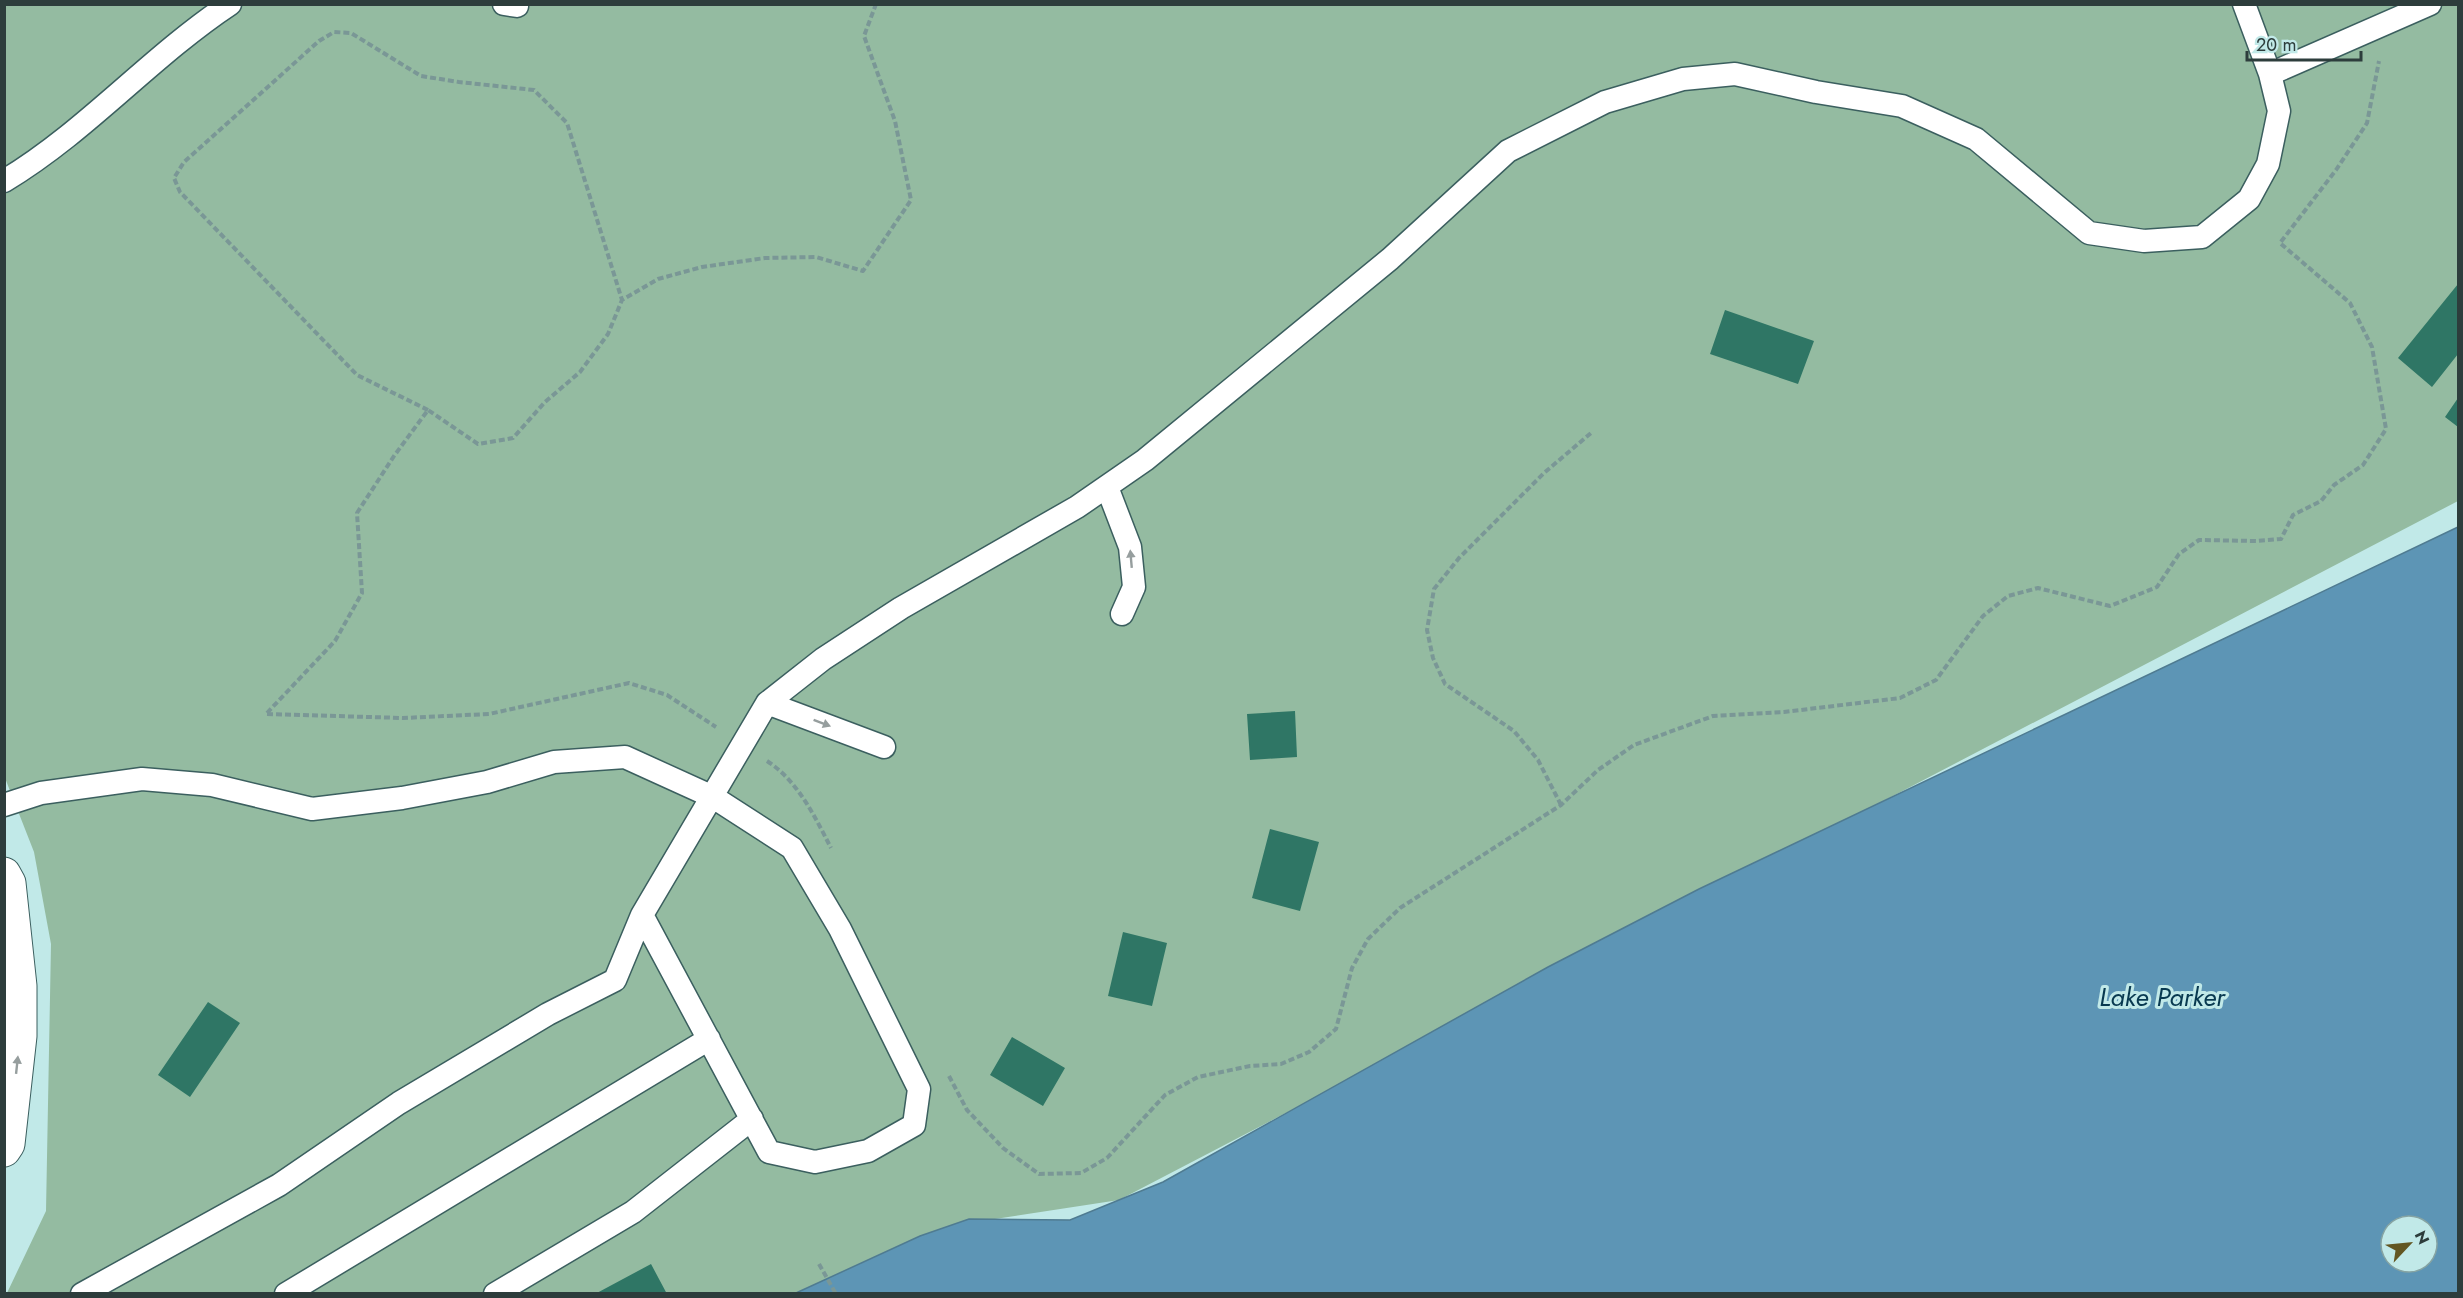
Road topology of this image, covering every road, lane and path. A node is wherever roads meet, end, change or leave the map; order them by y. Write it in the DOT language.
graph roads {
  1 [pos="230,4"];
  2 [pos="876,4"];
  3 [pos="2244,4"];
  4 [pos="2430,4"];
  5 [pos="2367,32"];
  6 [pos="2270,74"];
  7 [pos="4,181"];
  8 [pos="622,300"];
  9 [pos="428,410"];
  10 [pos="1591,432"];
  11 [pos="1107,487"];
  12 [pos="1122,614"];
  13 [pos="767,703"];
  14 [pos="743,744"];
  15 [pos="884,747"];
  16 [pos="712,796"];
  17 [pos="4,805"];
  18 [pos="1561,805"];
  19 [pos="832,849"];
  20 [pos="4,874"];
  21 [pos="642,915"];
  22 [pos="709,1039"];
  23 [pos="946,1069"];
  24 [pos="752,1119"];
  25 [pos="6,1147"];
  26 [pos="819,1264"];
  27 [pos="82,1293"];
  28 [pos="286,1293"];
  29 [pos="495,1293"];
  30 [pos="836,1293"];
  1 -- 7 [label="lane"];
  2 -- 8 [label="path"];
  3 -- 6 [label="lane"];
  4 -- 5 [label="lane"];
  5 -- 6 [label="lane"];
  5 -- 18 [label="path"];
  6 -- 11 [label="lane"];
  8 -- 9 [label="path"];
  8 -- 9 [label="path"];
  9 -- 14 [label="path"];
  10 -- 18 [label="path"];
  12 -- 11 [label="lane, one-way"];
  11 -- 13 [label="lane"];
  13 -- 14 [label="lane"];
  13 -- 15 [label="lane, one-way"];
  14 -- 16 [label="lane"];
  14 -- 19 [label="path"];
  16 -- 17 [label="lane"];
  16 -- 21 [label="lane"];
  16 -- 24 [label="lane"];
  18 -- 23 [label="path"];
  25 -- 20 [label="street, one-way"];
  21 -- 22 [label="lane"];
  21 -- 27 [label="lane"];
  22 -- 24 [label="lane"];
  22 -- 28 [label="lane"];
  24 -- 29 [label="lane"];
  26 -- 30 [label="path"];
}
